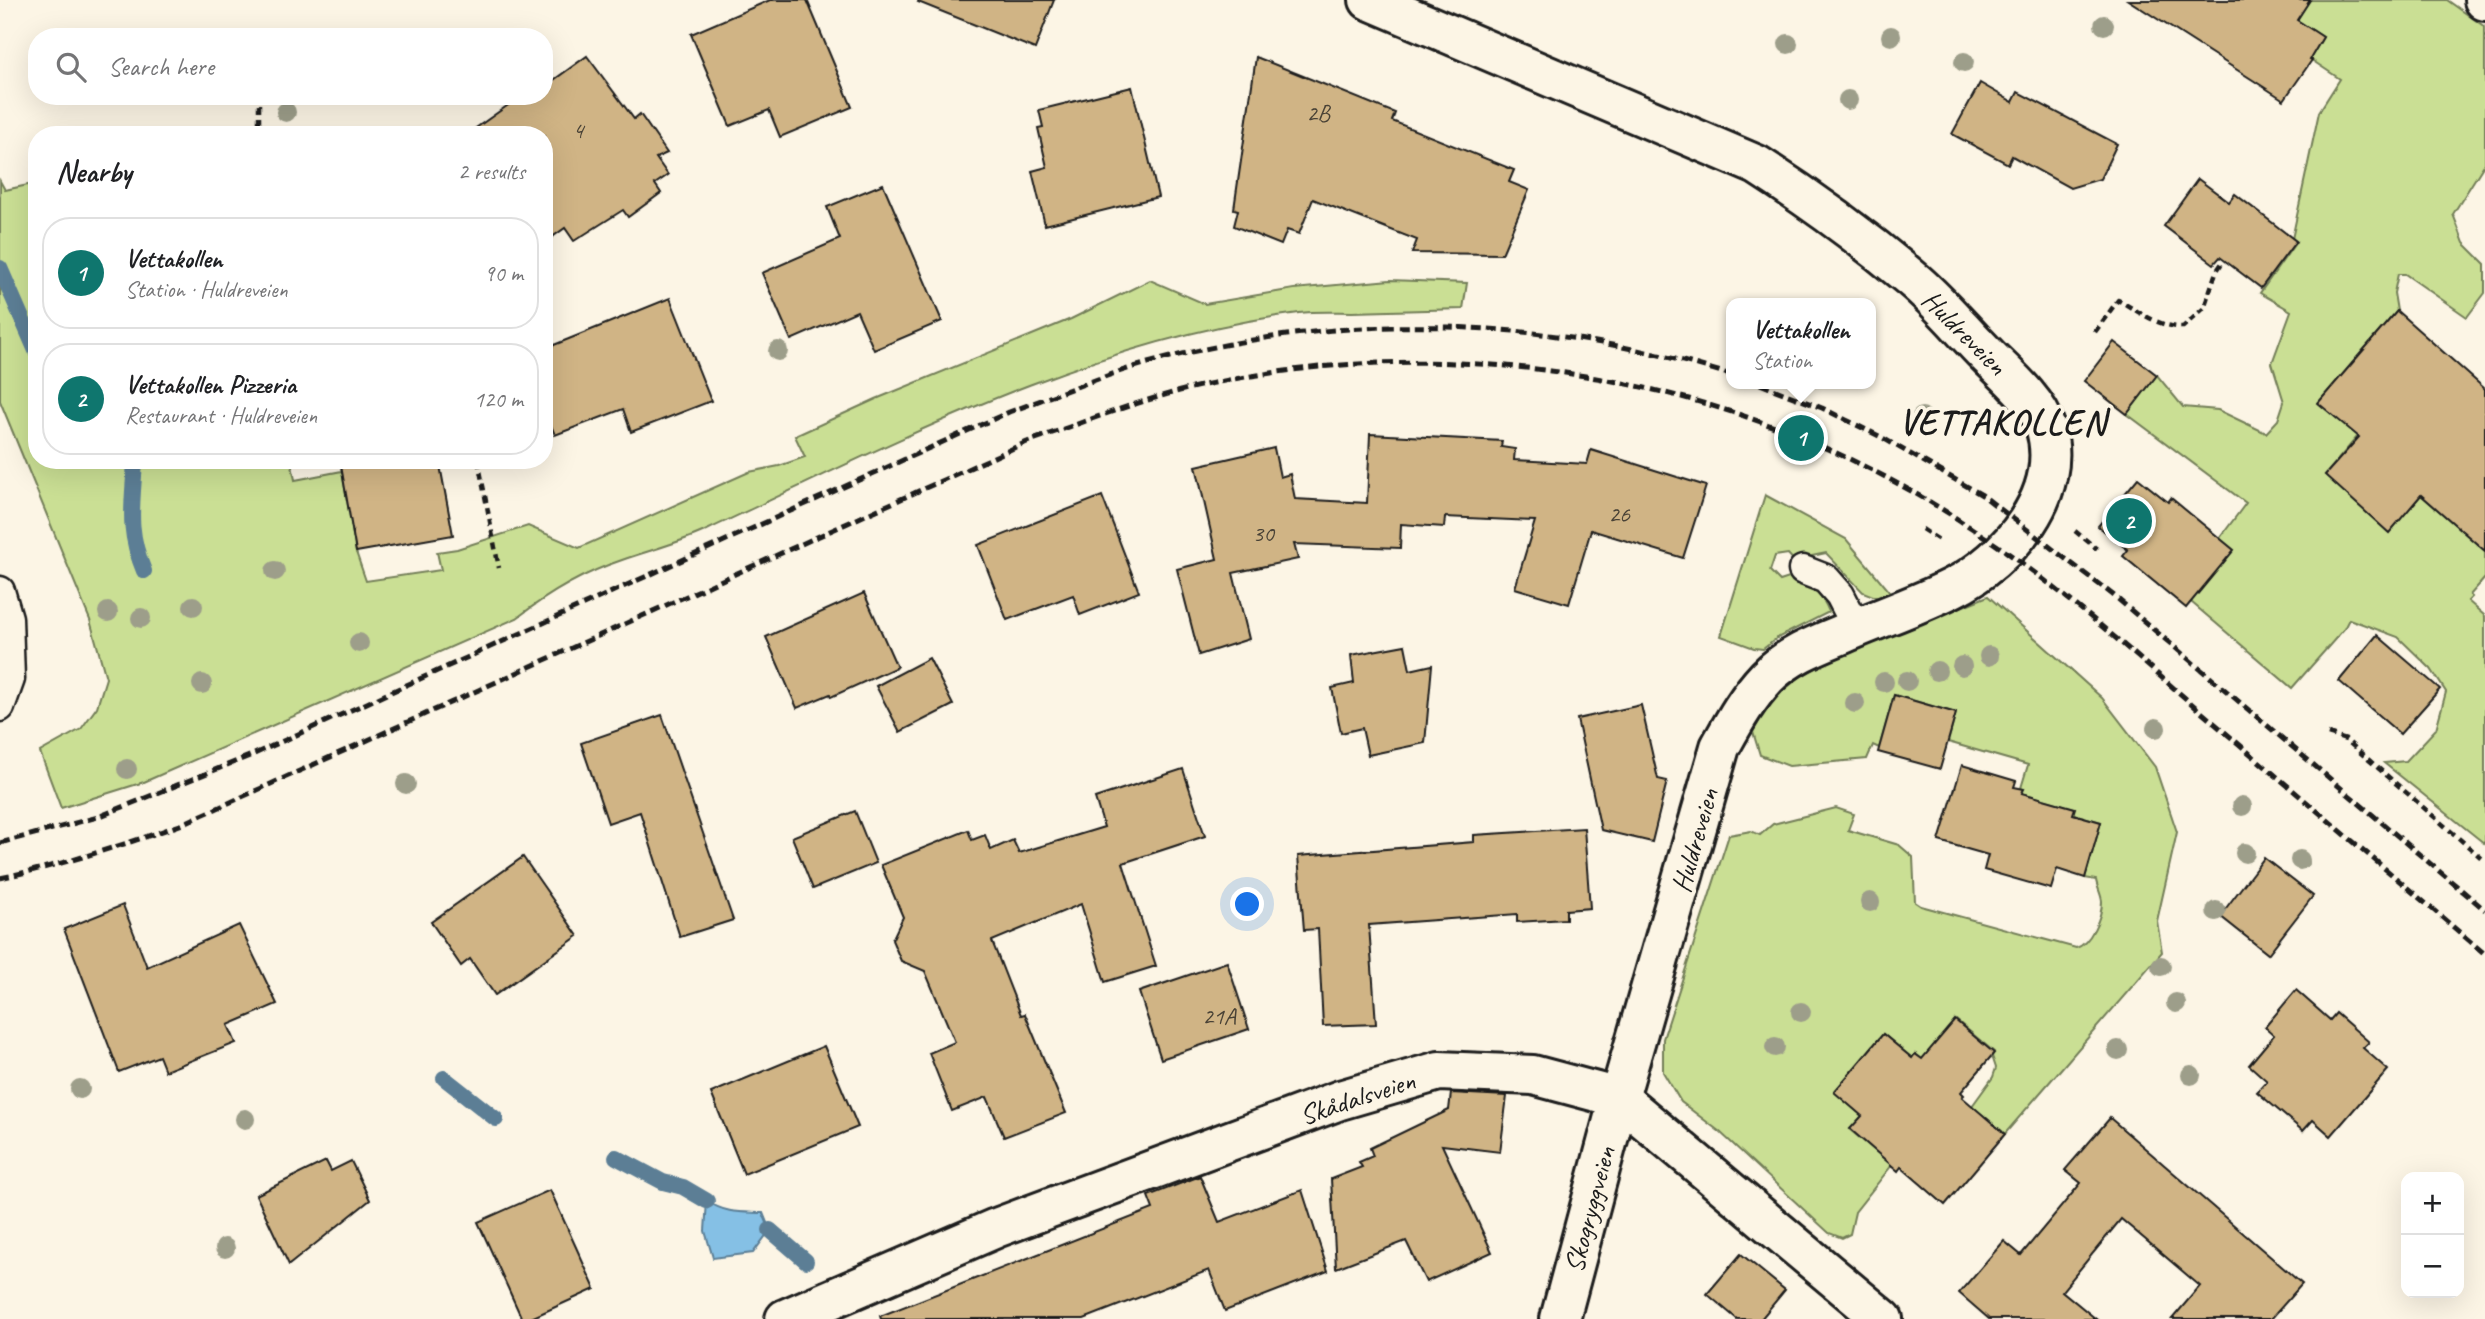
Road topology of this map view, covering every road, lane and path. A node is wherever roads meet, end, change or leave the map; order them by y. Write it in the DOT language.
graph roads {
  1 [pos="1369,0"];
  2 [pos="259,105"];
  3 [pos="259,126"];
  4 [pos="2224,260"];
  5 [pos="2095,332"];
  6 [pos="480,469"];
  7 [pos="499,568"];
  8 [pos="1803,570"];
  9 [pos="0,591"];
  10 [pos="1857,628"];
  11 [pos="0,707"];
  12 [pos="2328,734"];
  13 [pos="2485,861"];
  14 [pos="1619,1098"];
  15 [pos="785,1319"];
  16 [pos="1560,1319"];
  17 [pos="1883,1319"];
  1 -- 10 [label="street, Huldreveien"];
  2 -- 3 [label="path"];
  4 -- 5 [label="path"];
  6 -- 7 [label="path"];
  8 -- 10 [label="lane"];
  9 -- 11 [label="lane"];
  10 -- 14 [label="street, Huldreveien"];
  12 -- 13 [label="path"];
  14 -- 15 [label="street, Skådalsveien"];
  14 -- 16 [label="street, Skogryggveien"];
  14 -- 17 [label="street, Skådalsveien"];
}
